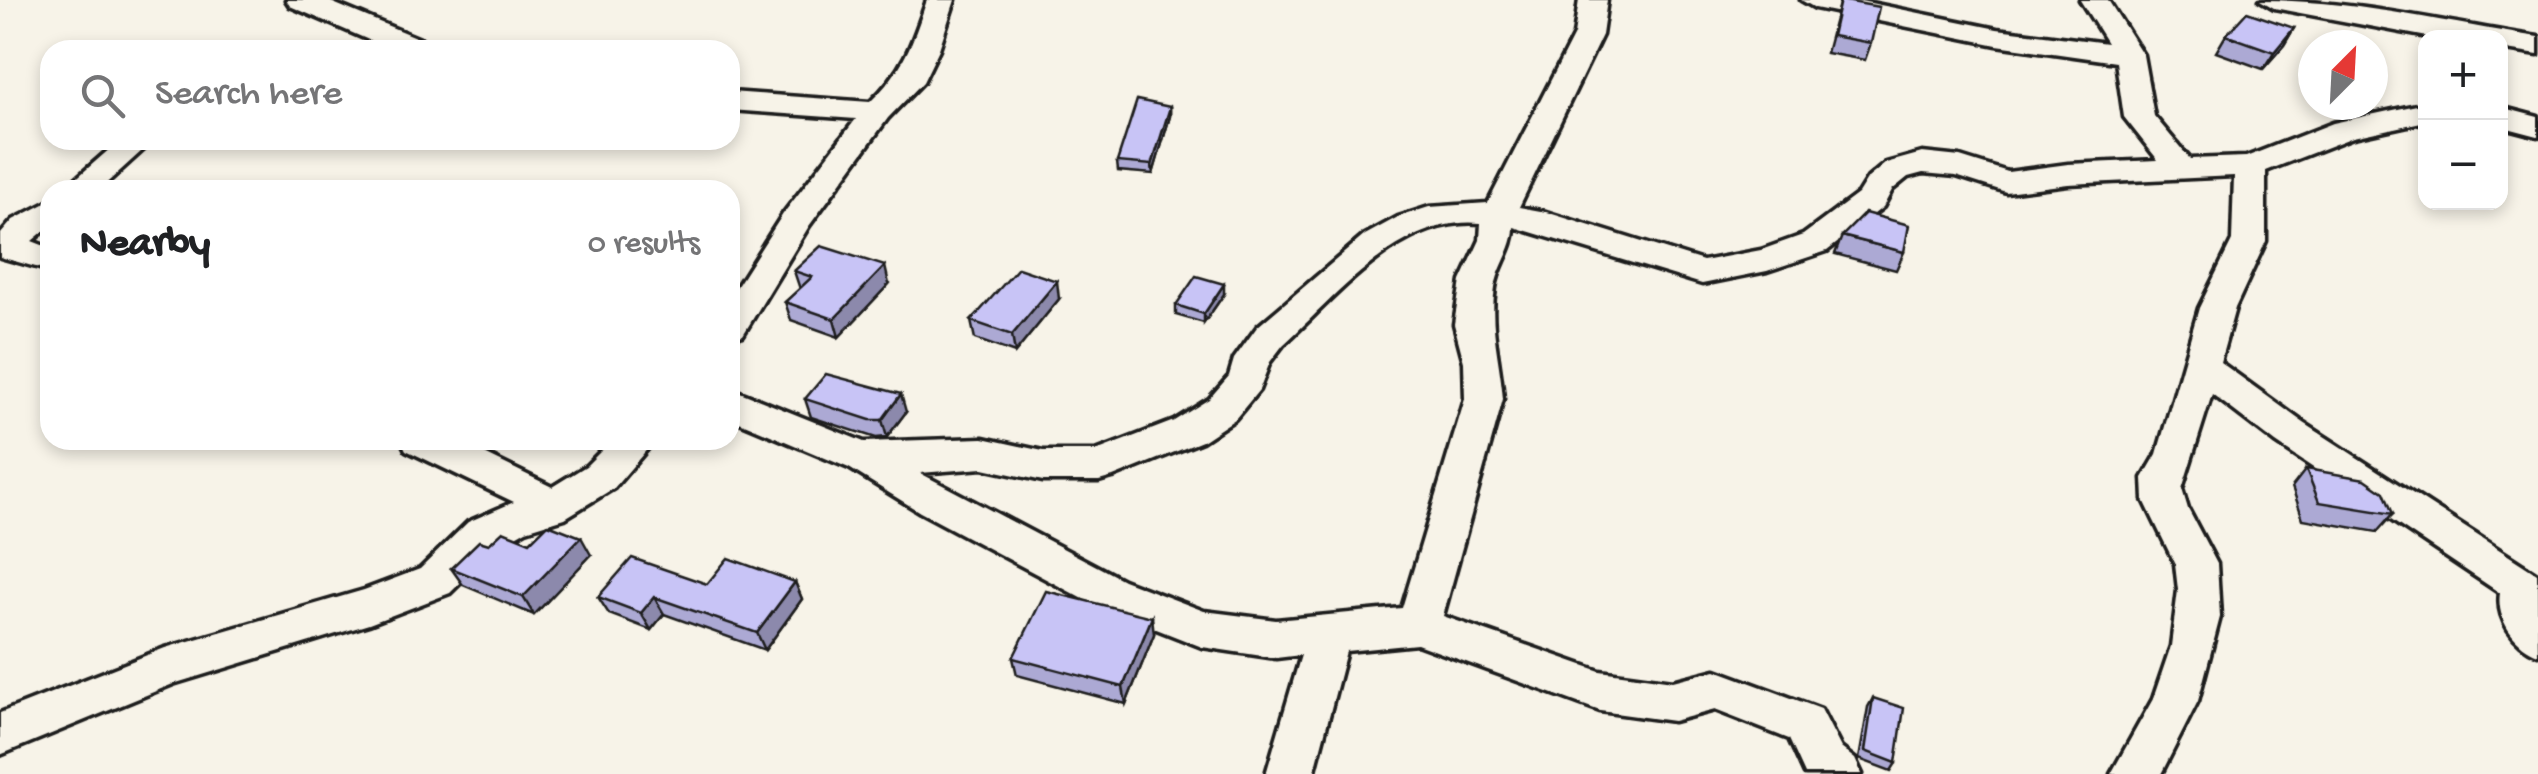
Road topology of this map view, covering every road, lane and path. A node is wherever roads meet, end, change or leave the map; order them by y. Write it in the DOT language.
graph roads {
  1 [pos="300,0"];
  2 [pos="941,0"];
  3 [pos="1592,0"];
  4 [pos="1815,0"];
  5 [pos="2094,0"];
  6 [pos="2274,0"];
  7 [pos="2411,0"];
  8 [pos="2420,30"];
  9 [pos="2429,30"];
  10 [pos="371,40"];
  11 [pos="2508,41"];
  12 [pos="2538,46"];
  13 [pos="2129,55"];
  14 [pos="740,102"];
  15 [pos="877,112"];
  16 [pos="2418,114"];
  17 [pos="2508,118"];
  18 [pos="2538,127"];
  19 [pos="127,150"];
  20 [pos="2250,166"];
  21 [pos="2180,168"];
  22 [pos="91,180"];
  23 [pos="1498,215"];
  24 [pos="40,218"];
  25 [pos="6,246"];
  26 [pos="40,257"];
  27 [pos="740,310"];
  28 [pos="2201,367"];
  29 [pos="740,406"];
  30 [pos="441,450"];
  31 [pos="626,450"];
  32 [pos="860,457"];
  33 [pos="551,507"];
  34 [pos="2530,582"];
  35 [pos="1419,625"];
  36 [pos="1326,635"];
  37 [pos="2538,635"];
  38 [pos="0,734"];
  39 [pos="1290,774"];
  40 [pos="1838,774"];
  41 [pos="2135,774"];
  1 -- 10 [label="street"];
  2 -- 15 [label="street"];
  3 -- 23 [label="street"];
  4 -- 13 [label="street"];
  5 -- 13 [label="street"];
  6 -- 8 [label="street"];
  7 -- 9 [label="street"];
  11 -- 12 [label="street"];
  13 -- 21 [label="street"];
  14 -- 15 [label="street"];
  15 -- 27 [label="street"];
  16 -- 20 [label="street"];
  17 -- 18 [label="street"];
  19 -- 22 [label="street"];
  20 -- 21 [label="street"];
  20 -- 28 [label="street"];
  21 -- 23 [label="street"];
  23 -- 32 [label="street"];
  23 -- 35 [label="street"];
  24 -- 25 [label="street"];
  25 -- 26 [label="street"];
  28 -- 34 [label="street"];
  28 -- 41 [label="street"];
  29 -- 32 [label="street"];
  30 -- 33 [label="street"];
  31 -- 33 [label="street"];
  32 -- 36 [label="street"];
  33 -- 38 [label="street"];
  34 -- 37 [label="street"];
  35 -- 36 [label="street"];
  35 -- 40 [label="street"];
  36 -- 39 [label="street"];
}
